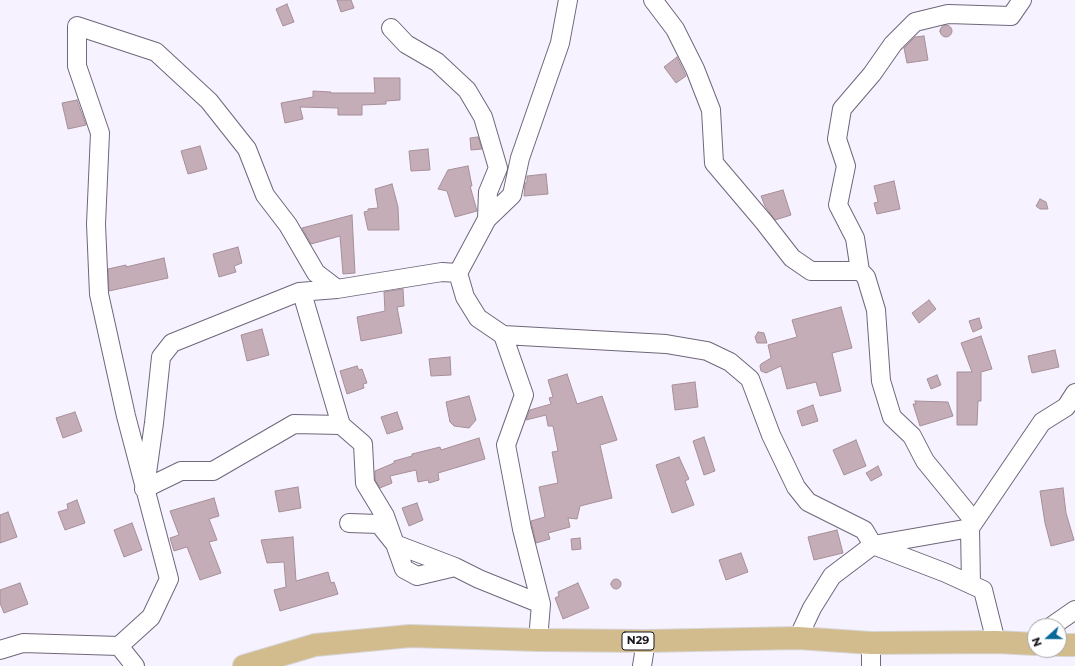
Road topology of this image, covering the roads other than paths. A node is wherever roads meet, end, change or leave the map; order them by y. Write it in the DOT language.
graph roads {
  1 [pos="568,0"];
  2 [pos="653,0"];
  3 [pos="1022,0"];
  4 [pos="391,28"];
  5 [pos="487,219"];
  6 [pos="860,271"];
  7 [pos="458,273"];
  8 [pos="337,289"];
  9 [pos="302,293"];
  10 [pos="503,335"];
  11 [pos="1075,392"];
  12 [pos="341,425"];
  13 [pos="144,488"];
  14 [pos="349,523"];
  15 [pos="972,525"];
  16 [pos="396,544"];
  17 [pos="873,545"];
  18 [pos="971,584"];
  19 [pos="541,604"];
  20 [pos="1075,610"];
  21 [pos="1064,618"];
  22 [pos="798,638"];
  23 [pos="538,640"];
  24 [pos="646,641"];
  25 [pos="996,642"];
  26 [pos="1027,642"];
  27 [pos="871,643"];
  28 [pos="119,646"];
  29 [pos="0,650"];
  30 [pos="135,666"];
  31 [pos="244,666"];
  32 [pos="642,666"];
  33 [pos="871,666"];
  1 -- 5 [label="street"];
  2 -- 6 [label="street"];
  3 -- 6 [label="street"];
  4 -- 5 [label="street"];
  5 -- 7 [label="street"];
  6 -- 15 [label="street"];
  7 -- 8 [label="street"];
  7 -- 10 [label="street"];
  8 -- 9 [label="street"];
  8 -- 13 [label="street"];
  9 -- 12 [label="street"];
  9 -- 13 [label="street"];
  10 -- 17 [label="street"];
  10 -- 19 [label="street"];
  11 -- 15 [label="street"];
  12 -- 13 [label="street"];
  12 -- 16 [label="street"];
  13 -- 28 [label="street"];
  14 -- 16 [label="street"];
  15 -- 17 [label="street"];
  15 -- 18 [label="street"];
  16 -- 19 [label="street"];
  17 -- 18 [label="street"];
  17 -- 22 [label="street"];
  18 -- 25 [label="street"];
  19 -- 23 [label="street"];
  20 -- 21 [label="street"];
  22 -- 24 [label="main road, N29"];
  22 -- 27 [label="main road, N29"];
  23 -- 24 [label="main road, N29"];
  23 -- 31 [label="main road, N29"];
  24 -- 32 [label="street"];
  25 -- 26 [label="main road, N29"];
  25 -- 27 [label="main road, N29"];
  27 -- 33 [label="street"];
  28 -- 29 [label="street"];
  28 -- 30 [label="street"];
}
